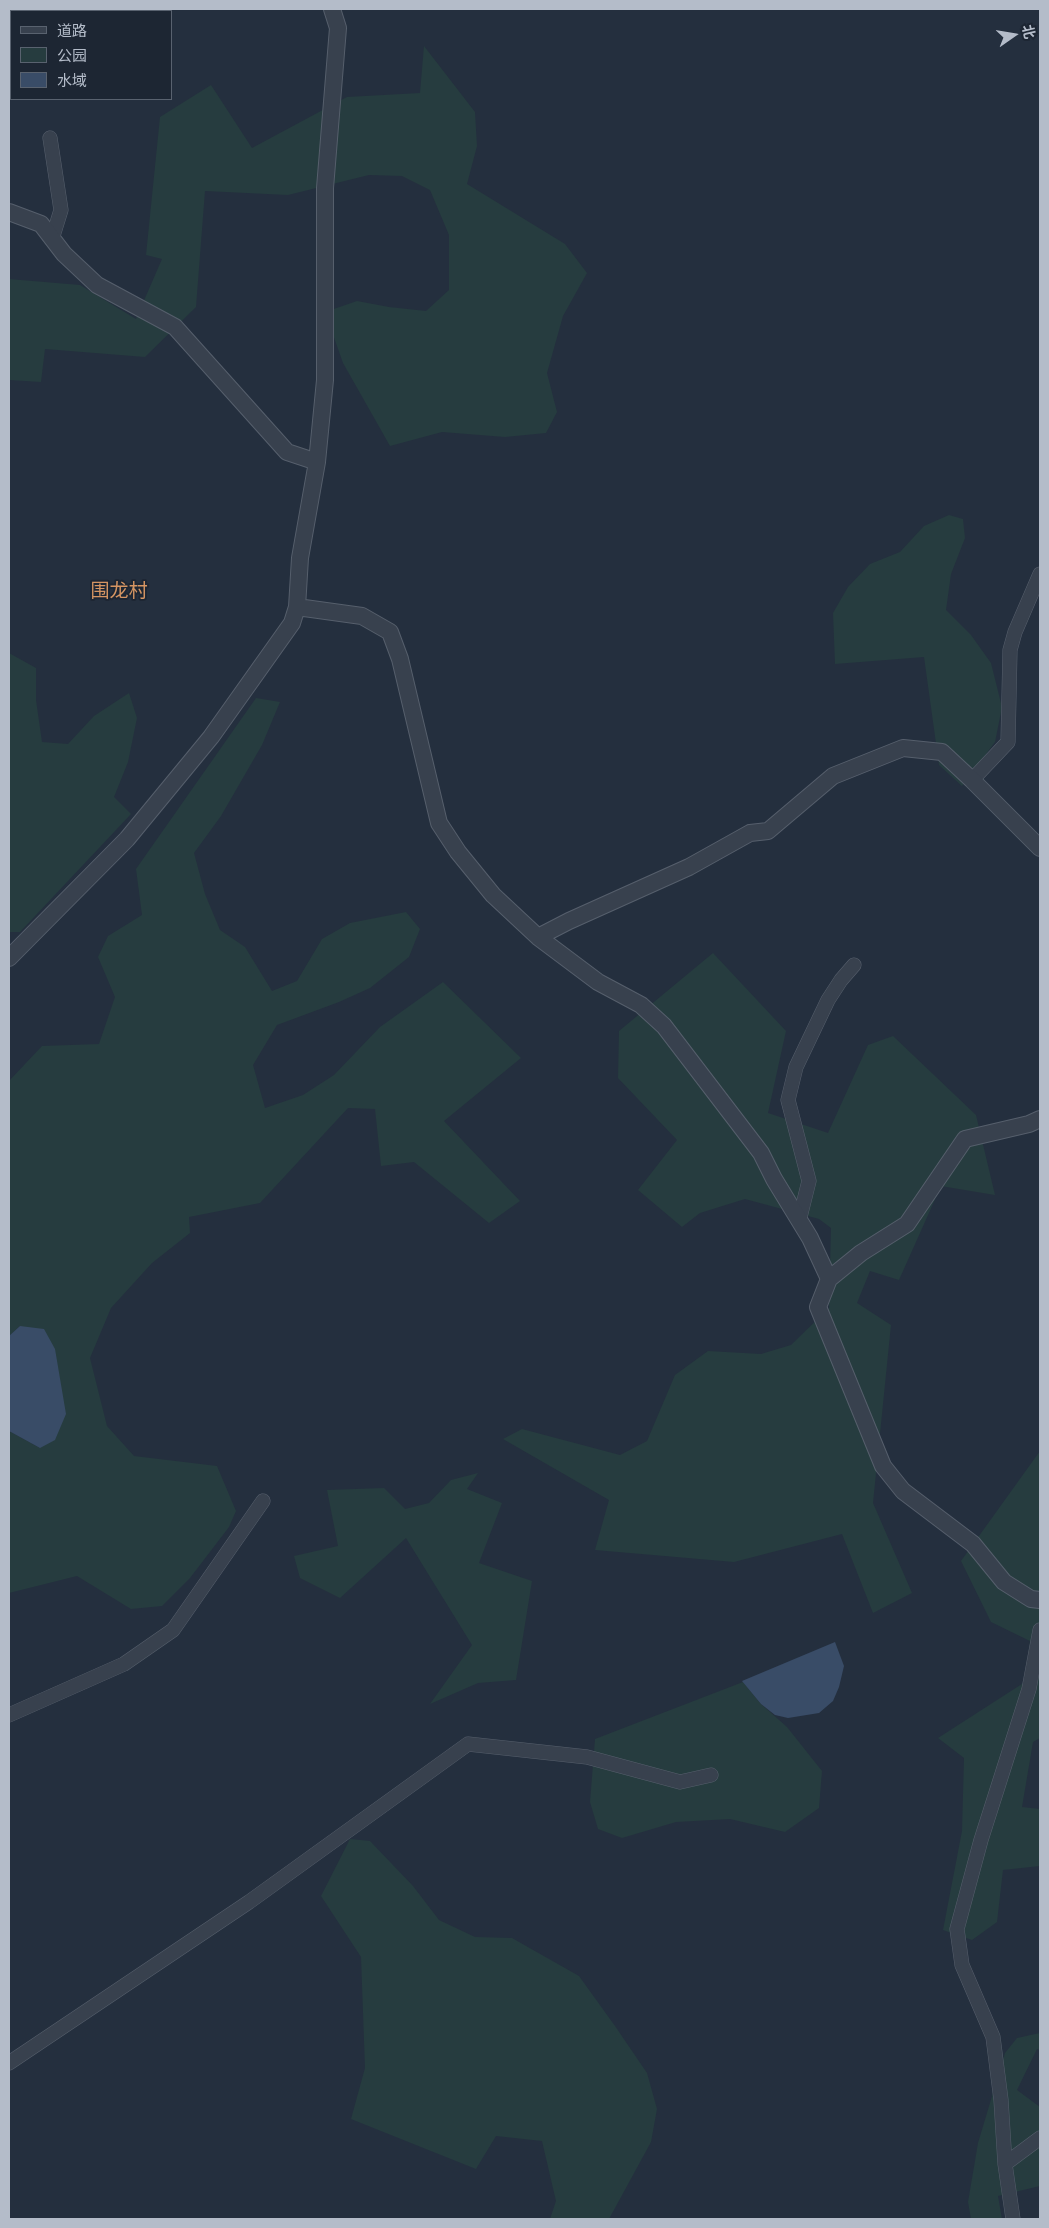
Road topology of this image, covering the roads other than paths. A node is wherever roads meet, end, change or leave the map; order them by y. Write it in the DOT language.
graph roads {
  1 [pos="332,9"];
  2 [pos="50,138"];
  3 [pos="9,212"];
  4 [pos="52,239"];
  5 [pos="317,462"];
  6 [pos="1040,574"];
  7 [pos="297,607"];
  8 [pos="972,780"];
  9 [pos="1040,848"];
  10 [pos="538,937"];
  11 [pos="9,958"];
  12 [pos="854,965"];
  13 [pos="1040,1119"];
  14 [pos="800,1221"];
  15 [pos="829,1279"];
  16 [pos="262,1501"];
  17 [pos="1036,1600"];
  18 [pos="1040,1630"];
  19 [pos="9,1714"];
  20 [pos="710,1775"];
  21 [pos="9,2063"];
  22 [pos="1040,2138"];
  23 [pos="1005,2164"];
  24 [pos="1013,2219"];
  1 -- 5 [label="street"];
  2 -- 4 [label="street"];
  3 -- 4 [label="street"];
  4 -- 5 [label="street"];
  5 -- 7 [label="street"];
  6 -- 8 [label="street"];
  7 -- 10 [label="street"];
  7 -- 11 [label="street"];
  8 -- 9 [label="street"];
  8 -- 10 [label="street"];
  10 -- 14 [label="street"];
  12 -- 14 [label="street"];
  13 -- 15 [label="street"];
  14 -- 15 [label="street"];
  15 -- 17 [label="street"];
  16 -- 19 [label="street"];
  18 -- 23 [label="street"];
  20 -- 21 [label="street"];
  22 -- 23 [label="street"];
  23 -- 24 [label="street"];
}
